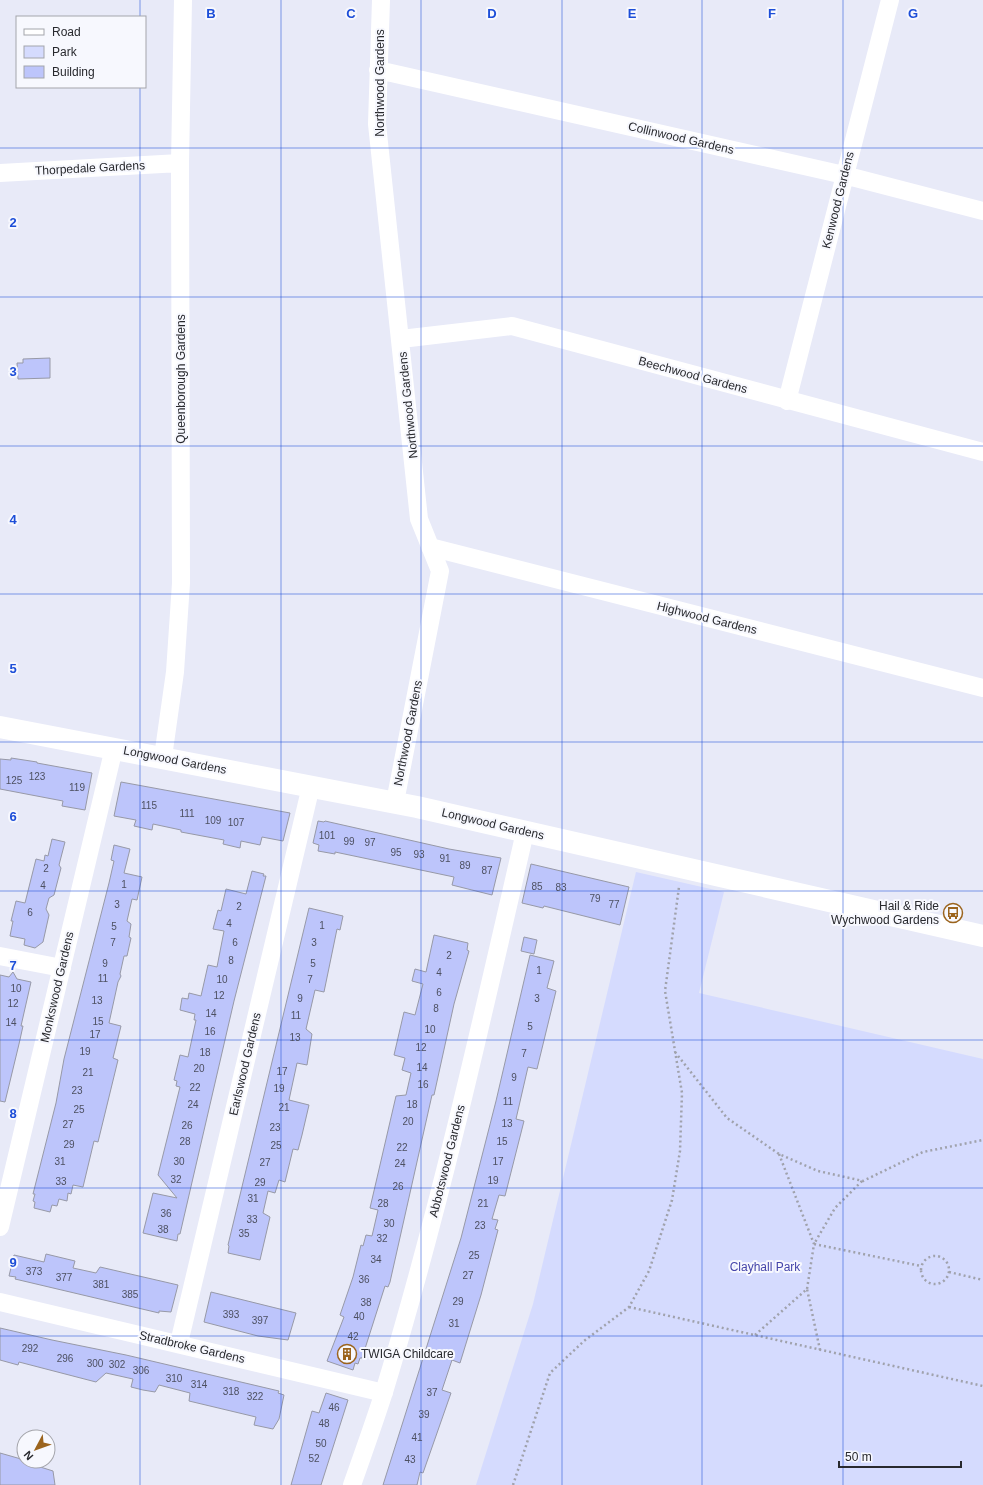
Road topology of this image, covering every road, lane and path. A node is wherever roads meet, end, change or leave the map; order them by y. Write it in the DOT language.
graph roads {
  1 [pos="182,0"];
  2 [pos="381,0"];
  3 [pos="890,0"];
  4 [pos="378,70"];
  5 [pos="180,164"];
  6 [pos="0,173"];
  7 [pos="844,175"];
  8 [pos="983,211"];
  9 [pos="401,339"];
  10 [pos="787,401"];
  11 [pos="983,452"];
  12 [pos="430,547"];
  13 [pos="983,688"];
  14 [pos="0,727"];
  15 [pos="114,748"];
  16 [pos="163,757"];
  17 [pos="312,786"];
  18 [pos="395,802"];
  19 [pos="519,830"];
  20 [pos="683,868"];
  21 [pos="983,936"];
  22 [pos="0,956"];
  23 [pos="62,968"];
  24 [pos="675,1051"];
  25 [pos="983,1140"];
  26 [pos="779,1154"];
  27 [pos="863,1181"];
  28 [pos="0,1227"];
  29 [pos="814,1244"];
  30 [pos="921,1266"];
  31 [pos="949,1272"];
  32 [pos="983,1280"];
  33 [pos="808,1289"];
  34 [pos="0,1302"];
  35 [pos="629,1307"];
  36 [pos="755,1335"];
  37 [pos="179,1343"];
  38 [pos="820,1350"];
  39 [pos="983,1386"];
  40 [pos="384,1393"];
  41 [pos="352,1485"];
  42 [pos="513,1485"];
  1 -- 5 [label="street, Queenborough Gardens"];
  2 -- 4 [label="street, Northwood Gardens"];
  3 -- 7 [label="street, Kenwood Gardens"];
  4 -- 7 [label="street, Collinwood Gardens"];
  4 -- 9 [label="street, Northwood Gardens"];
  5 -- 6 [label="street, Thorpedale Gardens"];
  5 -- 16 [label="street, Queenborough Gardens"];
  7 -- 8 [label="street, Collinwood Gardens"];
  7 -- 10 [label="street, Kenwood Gardens"];
  9 -- 10 [label="street, Beechwood Gardens"];
  9 -- 12 [label="street, Northwood Gardens"];
  10 -- 11 [label="street, Beechwood Gardens"];
  12 -- 13 [label="street, Highwood Gardens"];
  12 -- 18 [label="street, Northwood Gardens"];
  14 -- 15 [label="street, Longwood Gardens"];
  15 -- 16 [label="street, Longwood Gardens"];
  15 -- 23 [label="street, Monkswood Gardens"];
  16 -- 17 [label="street, Longwood Gardens"];
  17 -- 18 [label="street, Longwood Gardens"];
  17 -- 37 [label="street, Earlswood Gardens"];
  18 -- 19 [label="street, Longwood Gardens"];
  19 -- 20 [label="street, Longwood Gardens"];
  19 -- 40 [label="street, Abbotswood Gardens"];
  20 -- 21 [label="street, Longwood Gardens"];
  20 -- 24 [label="path"];
  22 -- 23 [label="street"];
  23 -- 28 [label="street, Monkswood Gardens"];
  24 -- 26 [label="path"];
  24 -- 35 [label="path"];
  25 -- 27 [label="path"];
  26 -- 27 [label="path"];
  26 -- 29 [label="path"];
  27 -- 29 [label="path"];
  29 -- 30 [label="path"];
  29 -- 33 [label="path"];
  30 -- 31 [label="path"];
  30 -- 31 [label="path"];
  31 -- 32 [label="path"];
  33 -- 36 [label="path"];
  33 -- 38 [label="path"];
  34 -- 37 [label="street, Stradbroke Gardens"];
  35 -- 36 [label="path"];
  35 -- 42 [label="path"];
  36 -- 38 [label="path"];
  37 -- 40 [label="street, Stradbroke Gardens"];
  38 -- 39 [label="path"];
  40 -- 41 [label="street, Abbotswood Gardens"];
}
